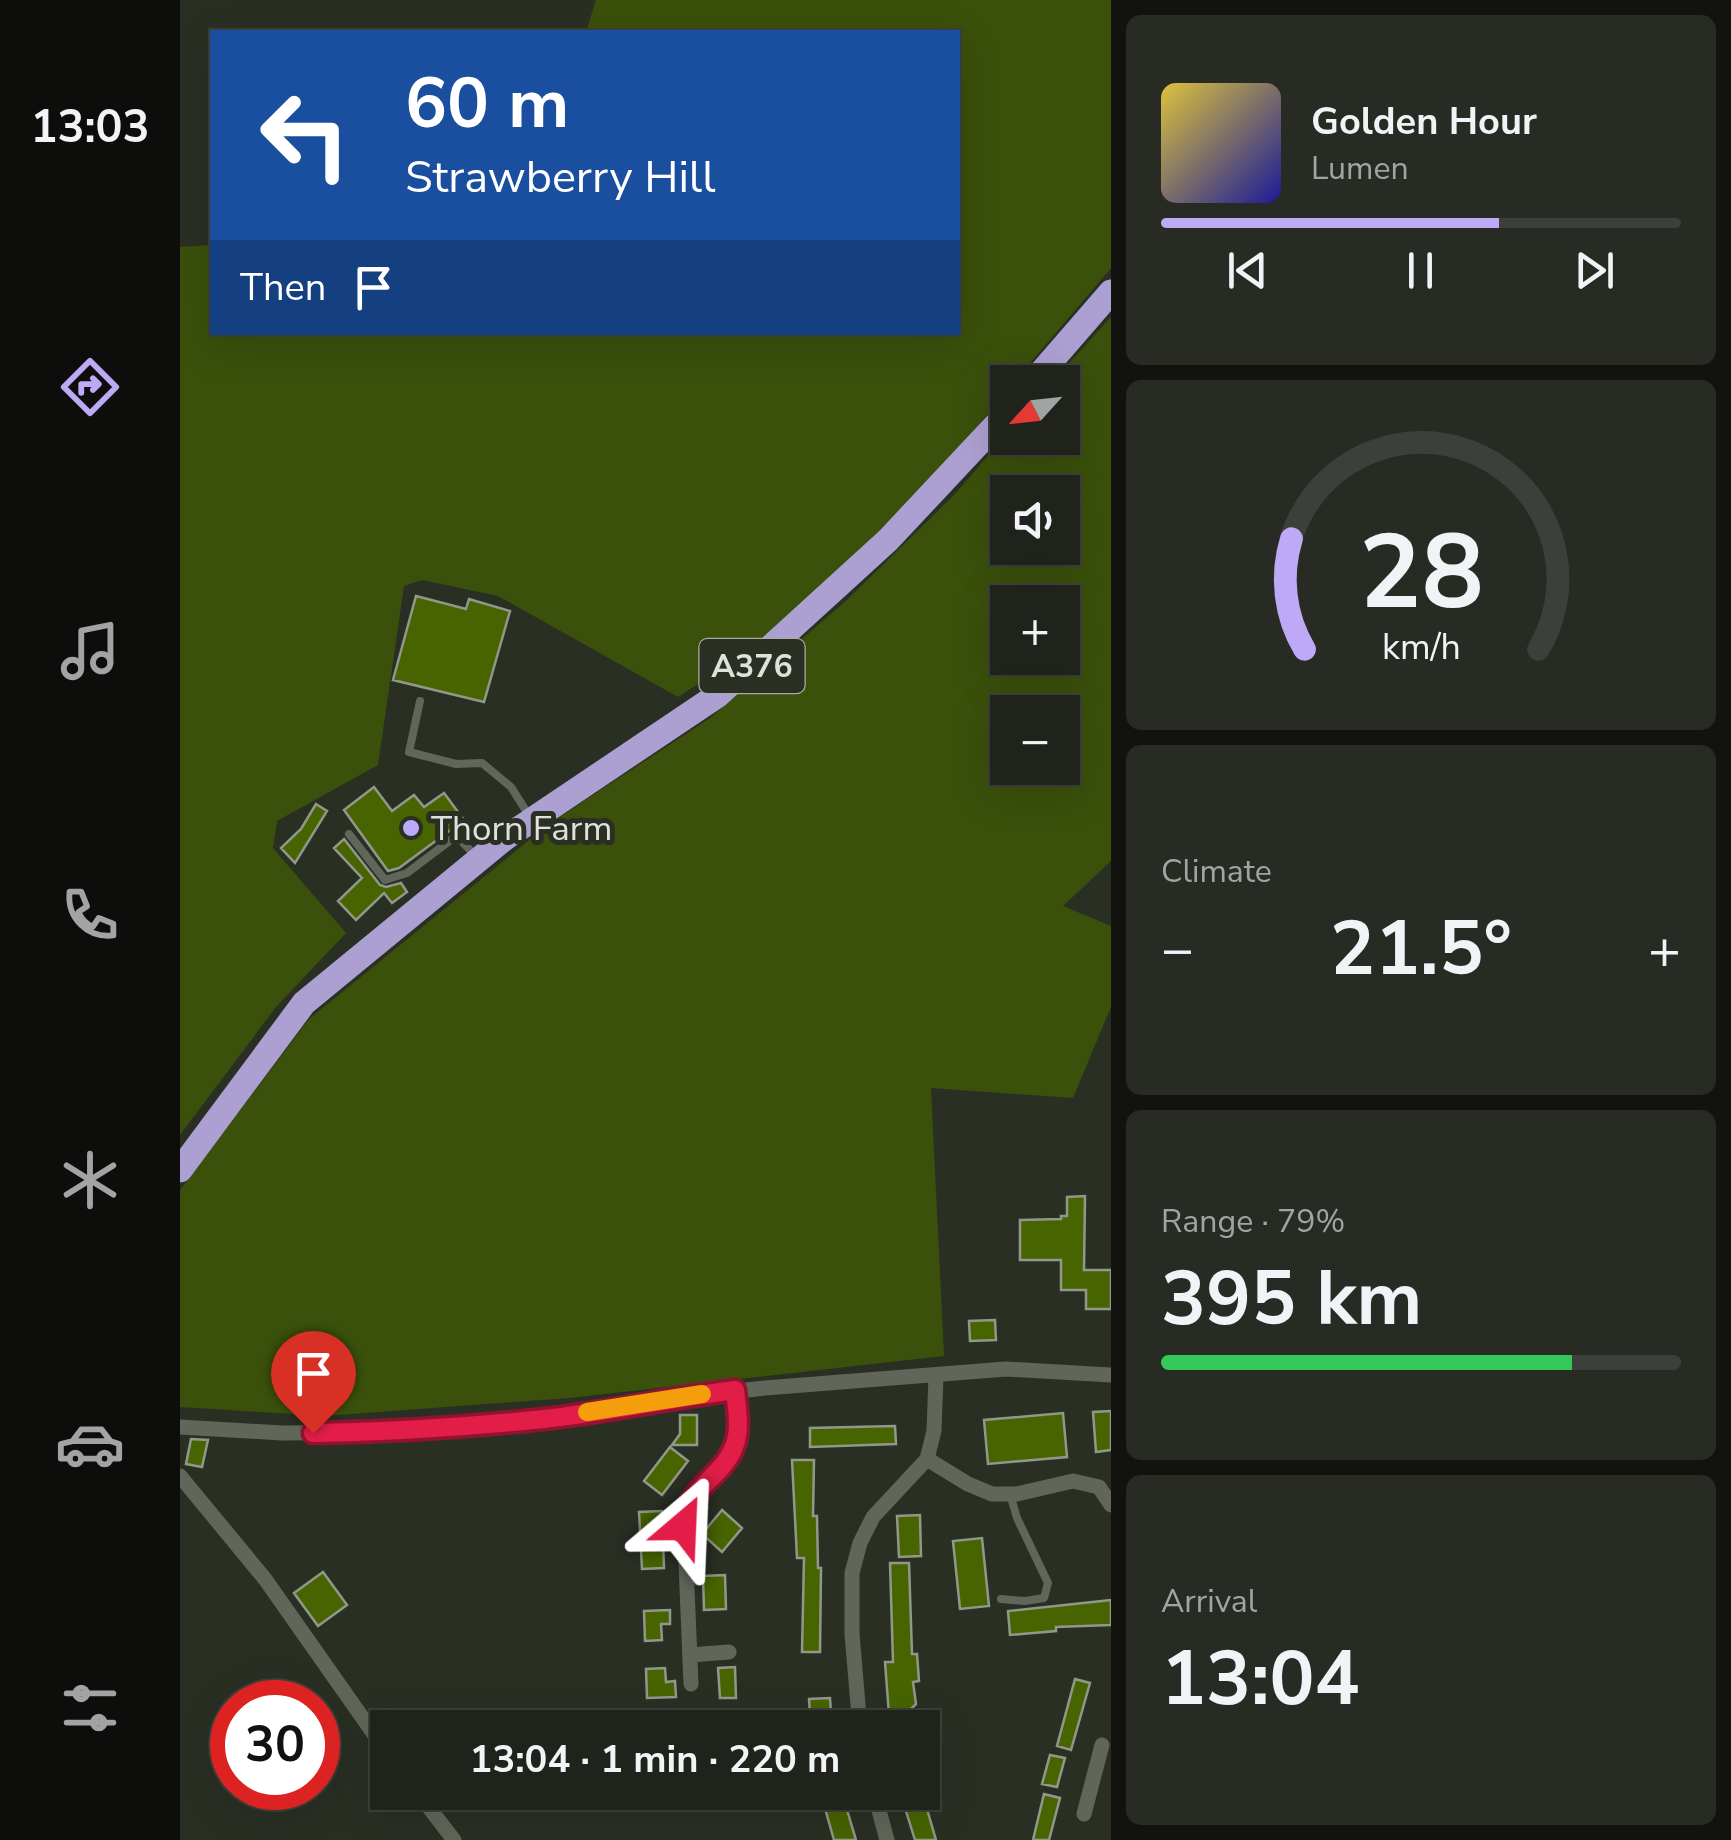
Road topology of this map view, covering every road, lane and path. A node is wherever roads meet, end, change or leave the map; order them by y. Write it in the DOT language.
graph roads {
  1 [pos="1111,292"];
  2 [pos="1048,365"];
  3 [pos="990,431"];
  4 [pos="420,701"];
  5 [pos="531,819"];
  6 [pos="349,834"];
  7 [pos="478,858"];
  8 [pos="180,1170"];
  9 [pos="1111,1375"];
  10 [pos="936,1376"];
  11 [pos="735,1390"];
  12 [pos="180,1426"];
  13 [pos="926,1460"];
  14 [pos="180,1476"];
  15 [pos="1010,1494"];
  16 [pos="1111,1505"];
  17 [pos="1001,1598"];
  18 [pos="729,1652"];
  19 [pos="690,1655"];
  20 [pos="691,1684"];
  21 [pos="858,1710"];
  22 [pos="370,1728"];
  23 [pos="1102,1744"];
  24 [pos="1093,1781"];
  25 [pos="1111,1785"];
  26 [pos="431,1810"];
  27 [pos="879,1810"];
  28 [pos="1084,1814"];
  29 [pos="454,1840"];
  30 [pos="887,1840"];
  1 -- 2 [label="highway"];
  3 -- 5 [label="highway, A376"];
  4 -- 5 [label="lane"];
  5 -- 7 [label="highway, A376"];
  6 -- 7 [label="lane"];
  7 -- 8 [label="highway, A376"];
  9 -- 10 [label="street"];
  10 -- 11 [label="street"];
  10 -- 13 [label="street"];
  11 -- 12 [label="street"];
  11 -- 19 [label="street"];
  13 -- 15 [label="street"];
  13 -- 21 [label="street"];
  14 -- 22 [label="street"];
  15 -- 16 [label="street"];
  15 -- 17 [label="lane"];
  18 -- 19 [label="street"];
  19 -- 20 [label="street"];
  23 -- 24 [label="street"];
  24 -- 25 [label="street"];
  24 -- 28 [label="street"];
  26 -- 29 [label="street"];
  27 -- 30 [label="street"];
}
